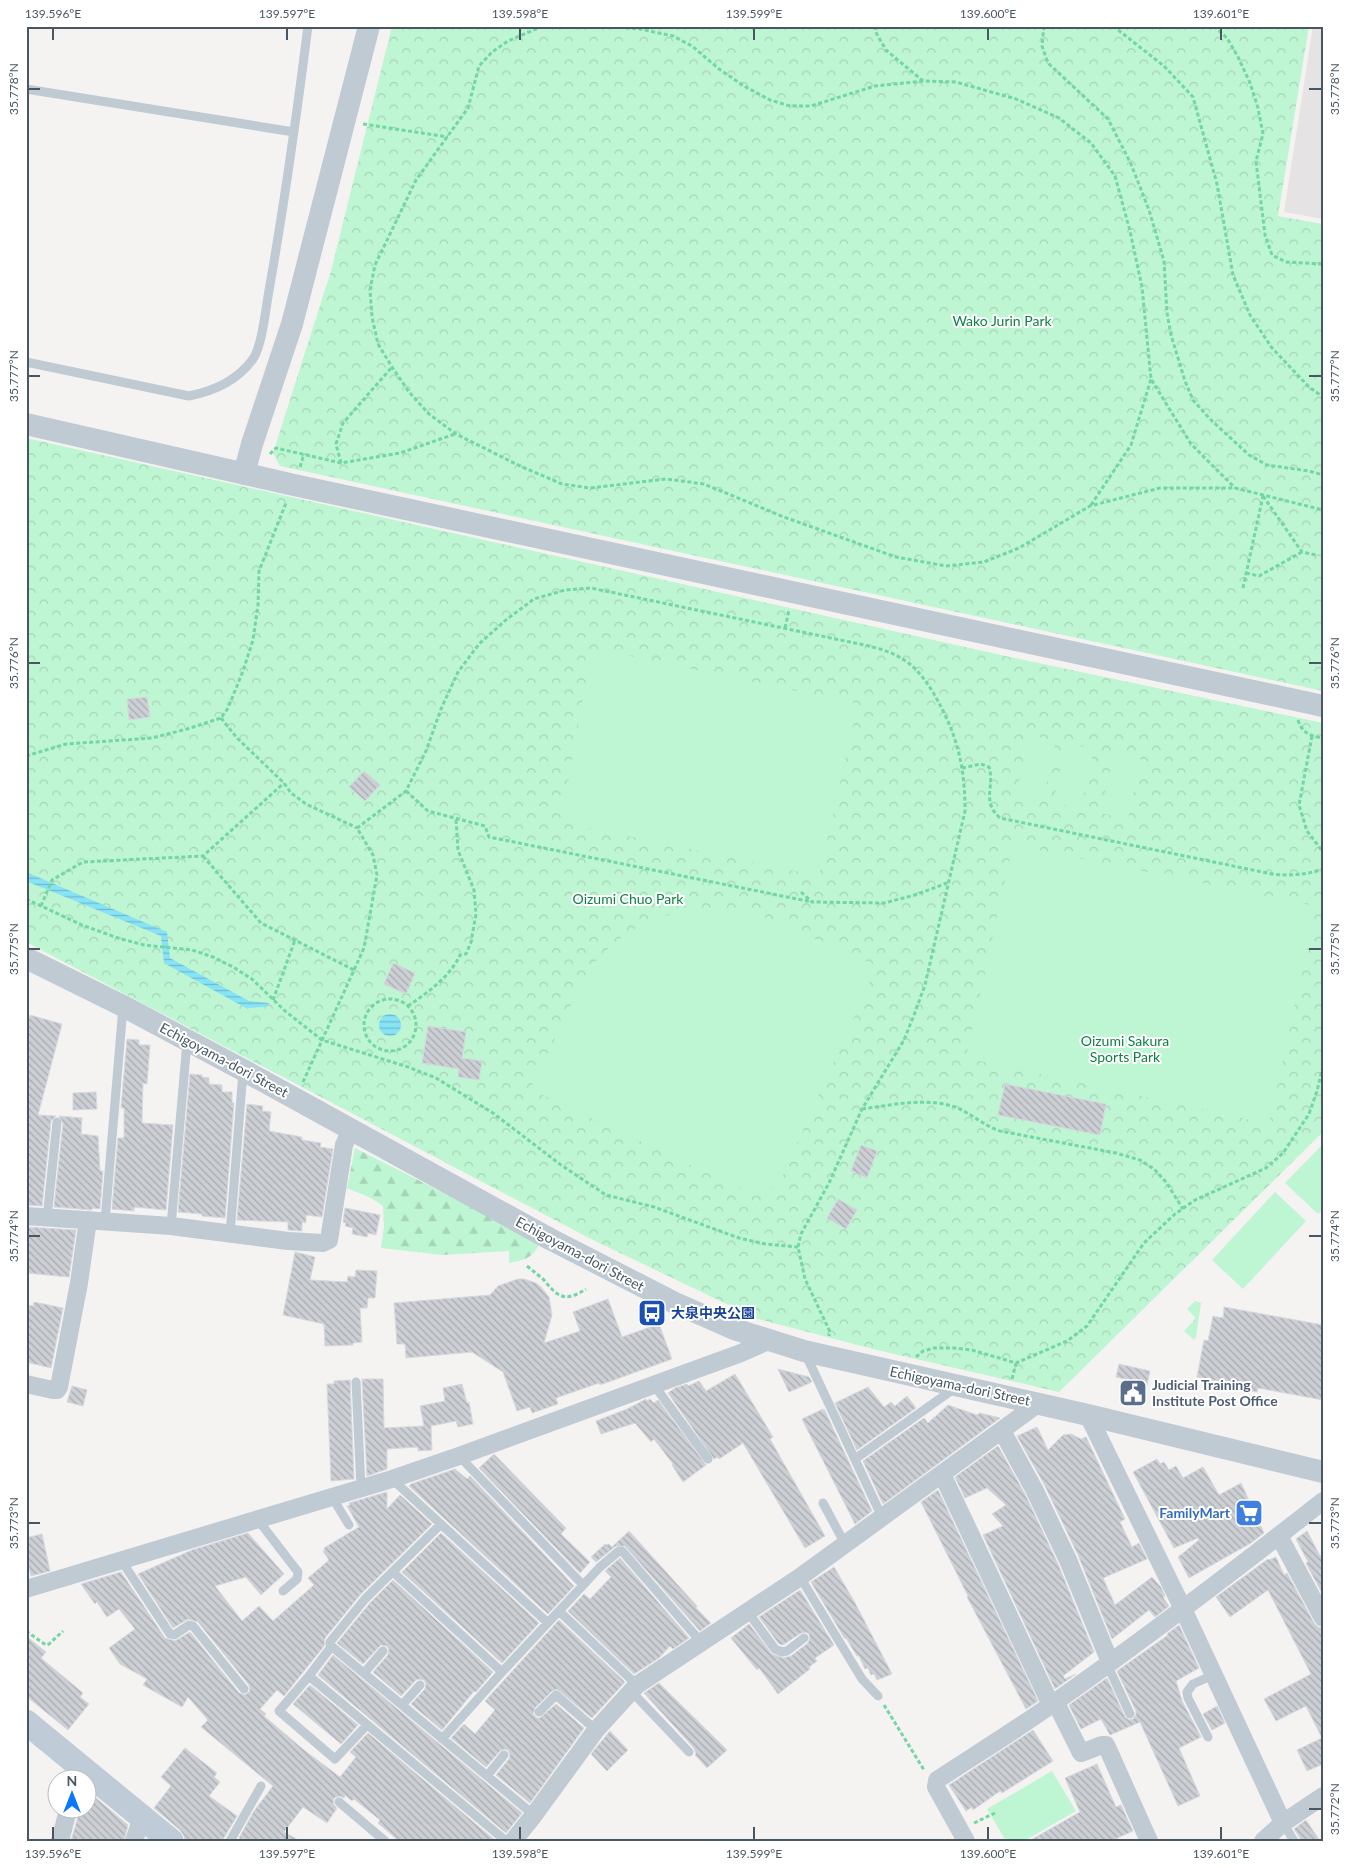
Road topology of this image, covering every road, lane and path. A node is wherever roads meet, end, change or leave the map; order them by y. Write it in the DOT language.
graph roads {
  1 [pos="308,26"];
  2 [pos="369,26"];
  3 [pos="543,26"];
  4 [pos="606,26"];
  5 [pos="875,26"];
  6 [pos="1044,26"];
  7 [pos="1113,26"];
  8 [pos="1214,26"];
  9 [pos="924,81"];
  10 [pos="26,88"];
  11 [pos="345,122"];
  12 [pos="294,132"];
  13 [pos="448,137"];
  14 [pos="1323,264"];
  15 [pos="26,362"];
  16 [pos="392,367"];
  17 [pos="1151,379"];
  18 [pos="1323,397"];
  19 [pos="26,424"];
  20 [pos="456,434"];
  21 [pos="276,448"];
  22 [pos="341,463"];
  23 [pos="244,474"];
  24 [pos="1323,475"];
  25 [pos="294,485"];
  26 [pos="1235,488"];
  27 [pos="1263,495"];
  28 [pos="1090,506"];
  29 [pos="1323,510"];
  30 [pos="1302,552"];
  31 [pos="1316,555"];
  32 [pos="1246,573"];
  33 [pos="1243,588"];
  34 [pos="1323,706"];
  35 [pos="221,718"];
  36 [pos="1323,738"];
  37 [pos="26,756"];
  38 [pos="962,768"];
  39 [pos="284,782"];
  40 [pos="406,790"];
  41 [pos="456,819"];
  42 [pos="357,828"];
  43 [pos="1323,852"];
  44 [pos="203,856"];
  45 [pos="1323,870"];
  46 [pos="948,882"];
  47 [pos="801,892"];
  48 [pos="26,899"];
  49 [pos="812,902"];
  50 [pos="41,906"];
  51 [pos="295,940"];
  52 [pos="26,958"];
  53 [pos="354,970"];
  54 [pos="273,1000"];
  55 [pos="123,1006"];
  56 [pos="408,1006"];
  57 [pos="187,1040"];
  58 [pos="322,1040"];
  59 [pos="383,1050"];
  60 [pos="381,1058"];
  61 [pos="1323,1066"];
  62 [pos="243,1070"];
  63 [pos="296,1099"];
  64 [pos="862,1109"];
  65 [pos="56,1122"];
  66 [pos="351,1129"];
  67 [pos="1183,1209"];
  68 [pos="26,1216"];
  69 [pos="48,1218"];
  70 [pos="97,1220"];
  71 [pos="171,1226"];
  72 [pos="230,1234"];
  73 [pos="798,1248"];
  74 [pos="528,1266"];
  75 [pos="586,1289"];
  76 [pos="768,1341"];
  77 [pos="804,1351"];
  78 [pos="826,1356"];
  79 [pos="900,1373"];
  80 [pos="356,1382"];
  81 [pos="26,1384"];
  82 [pos="654,1385"];
  83 [pos="958,1386"];
  84 [pos="1040,1403"];
  85 [pos="1088,1414"];
  86 [pos="1002,1431"];
  87 [pos="458,1456"];
  88 [pos="708,1459"];
  89 [pos="855,1459"];
  90 [pos="1323,1472"];
  91 [pos="942,1474"];
  92 [pos="392,1479"];
  93 [pos="361,1488"];
  94 [pos="332,1497"];
  95 [pos="1323,1501"];
  96 [pos="823,1503"];
  97 [pos="882,1517"];
  98 [pos="258,1520"];
  99 [pos="442,1524"];
  100 [pos="349,1525"];
  101 [pos="1279,1536"];
  102 [pos="845,1544"];
  103 [pos="121,1560"];
  104 [pos="393,1572"];
  105 [pos="800,1577"];
  106 [pos="583,1585"];
  107 [pos="28,1586"];
  108 [pos="283,1591"];
  109 [pos="1183,1609"];
  110 [pos="559,1611"];
  111 [pos="748,1612"];
  112 [pos="1323,1618"];
  113 [pos="548,1623"];
  114 [pos="26,1631"];
  115 [pos="63,1631"];
  116 [pos="804,1638"];
  117 [pos="701,1642"];
  118 [pos="332,1647"];
  119 [pos="383,1651"];
  120 [pos="1109,1663"];
  121 [pos="502,1672"];
  122 [pos="364,1673"];
  123 [pos="1213,1675"];
  124 [pos="309,1676"];
  125 [pos="420,1684"];
  126 [pos="634,1688"];
  127 [pos="244,1689"];
  128 [pos="878,1696"];
  129 [pos="1053,1703"];
  130 [pos="402,1705"];
  131 [pos="539,1712"];
  132 [pos="1130,1714"];
  133 [pos="26,1722"];
  134 [pos="367,1725"];
  135 [pos="596,1730"];
  136 [pos="1208,1737"];
  137 [pos="442,1739"];
  138 [pos="689,1752"];
  139 [pos="504,1755"];
  140 [pos="76,1770"];
  141 [pos="487,1776"];
  142 [pos="936,1783"];
  143 [pos="98,1786"];
  144 [pos="261,1786"];
  145 [pos="1323,1796"];
  146 [pos="339,1802"];
  147 [pos="995,1813"];
  148 [pos="534,1815"];
  149 [pos="142,1817"];
  150 [pos="65,1820"];
  151 [pos="1283,1823"];
  152 [pos="963,1835"];
  153 [pos="60,1841"];
  154 [pos="134,1841"];
  155 [pos="171,1841"];
  156 [pos="230,1841"];
  157 [pos="385,1841"];
  158 [pos="506,1841"];
  159 [pos="513,1841"];
  160 [pos="1148,1841"];
  161 [pos="1263,1841"];
  162 [pos="1294,1841"];
  1 -- 12 [label="lane"];
  2 -- 11 [label="street"];
  3 -- 13 [label="path"];
  4 -- 9 [label="path"];
  5 -- 9 [label="path"];
  6 -- 24 [label="path"];
  7 -- 18 [label="path"];
  8 -- 14 [label="path"];
  9 -- 17 [label="path"];
  10 -- 12 [label="lane"];
  11 -- 13 [label="path"];
  11 -- 23 [label="street"];
  12 -- 15 [label="lane"];
  13 -- 16 [label="path"];
  16 -- 20 [label="path"];
  16 -- 22 [label="path"];
  17 -- 26 [label="path"];
  17 -- 28 [label="path"];
  19 -- 23 [label="street"];
  20 -- 22 [label="path"];
  20 -- 28 [label="path"];
  21 -- 22 [label="path"];
  23 -- 25 [label="street"];
  25 -- 34 [label="street"];
  25 -- 35 [label="path"];
  26 -- 27 [label="path"];
  26 -- 28 [label="path"];
  27 -- 29 [label="path"];
  27 -- 30 [label="path"];
  27 -- 32 [label="path"];
  30 -- 31 [label="path"];
  30 -- 32 [label="path"];
  32 -- 33 [label="path"];
  35 -- 37 [label="path"];
  35 -- 39 [label="path"];
  36 -- 43 [label="path"];
  38 -- 40 [label="path"];
  38 -- 45 [label="path"];
  38 -- 46 [label="path"];
  39 -- 42 [label="path"];
  39 -- 44 [label="path"];
  40 -- 41 [label="path"];
  40 -- 42 [label="path"];
  41 -- 49 [label="path"];
  41 -- 56 [label="path"];
  42 -- 53 [label="path"];
  44 -- 50 [label="path"];
  44 -- 51 [label="path"];
  46 -- 49 [label="path"];
  46 -- 64 [label="path"];
  47 -- 49 [label="path"];
  48 -- 50 [label="path"];
  50 -- 54 [label="path"];
  51 -- 53 [label="path"];
  51 -- 54 [label="path"];
  52 -- 55 [label="street, Echigoyama-dori Street"];
  53 -- 58 [label="path"];
  54 -- 58 [label="path"];
  55 -- 57 [label="street, Echigoyama-dori Street"];
  55 -- 70 [label="lane"];
  56 -- 59 [label="path"];
  56 -- 59 [label="path"];
  57 -- 62 [label="street, Echigoyama-dori Street"];
  57 -- 71 [label="lane"];
  58 -- 60 [label="path"];
  58 -- 63 [label="path"];
  59 -- 60 [label="path"];
  60 -- 73 [label="path"];
  61 -- 67 [label="path"];
  62 -- 63 [label="street, Echigoyama-dori Street"];
  62 -- 72 [label="lane"];
  63 -- 66 [label="street, Echigoyama-dori Street"];
  64 -- 67 [label="path"];
  64 -- 73 [label="path"];
  65 -- 69 [label="lane"];
  66 -- 72 [label="street"];
  66 -- 76 [label="street, Echigoyama-dori Street"];
  67 -- 79 [label="path"];
  68 -- 69 [label="street"];
  69 -- 70 [label="street"];
  70 -- 71 [label="street"];
  70 -- 81 [label="street"];
  71 -- 72 [label="street"];
  73 -- 78 [label="path"];
  74 -- 75 [label="path"];
  76 -- 77 [label="street, Echigoyama-dori Street"];
  76 -- 82 [label="street"];
  77 -- 78 [label="street, Echigoyama-dori Street"];
  77 -- 89 [label="lane"];
  78 -- 79 [label="street, Echigoyama-dori Street"];
  79 -- 83 [label="street, Echigoyama-dori Street"];
  80 -- 93 [label="lane"];
  82 -- 87 [label="street"];
  82 -- 88 [label="lane"];
  83 -- 84 [label="street, Echigoyama-dori Street"];
  83 -- 89 [label="lane"];
  84 -- 85 [label="street, Echigoyama-dori Street"];
  84 -- 86 [label="street"];
  85 -- 90 [label="street, Echigoyama-dori Street"];
  85 -- 109 [label="street"];
  86 -- 91 [label="street"];
  86 -- 120 [label="street"];
  87 -- 92 [label="street"];
  87 -- 106 [label="lane"];
  89 -- 97 [label="lane"];
  91 -- 97 [label="street"];
  91 -- 129 [label="street"];
  92 -- 93 [label="street"];
  92 -- 99 [label="lane"];
  93 -- 94 [label="street"];
  94 -- 98 [label="street"];
  94 -- 100 [label="lane"];
  95 -- 101 [label="street"];
  96 -- 102 [label="lane"];
  97 -- 102 [label="street"];
  98 -- 103 [label="street"];
  98 -- 108 [label="lane"];
  99 -- 104 [label="lane"];
  99 -- 113 [label="lane"];
  101 -- 109 [label="street"];
  101 -- 112 [label="street"];
  102 -- 105 [label="street"];
  103 -- 107 [label="street"];
  103 -- 127 [label="lane"];
  104 -- 118 [label="lane"];
  104 -- 121 [label="lane"];
  105 -- 111 [label="street"];
  105 -- 128 [label="lane"];
  106 -- 110 [label="lane"];
  106 -- 117 [label="lane"];
  109 -- 120 [label="street"];
  109 -- 123 [label="street"];
  110 -- 113 [label="lane"];
  110 -- 126 [label="lane"];
  111 -- 116 [label="lane"];
  111 -- 117 [label="street"];
  113 -- 121 [label="lane"];
  114 -- 115 [label="path"];
  117 -- 126 [label="street"];
  118 -- 122 [label="lane"];
  118 -- 124 [label="lane"];
  119 -- 122 [label="lane"];
  120 -- 129 [label="street"];
  120 -- 132 [label="lane"];
  121 -- 137 [label="lane"];
  122 -- 130 [label="lane"];
  123 -- 136 [label="lane"];
  123 -- 151 [label="street"];
  124 -- 134 [label="lane"];
  124 -- 134 [label="lane"];
  125 -- 130 [label="lane"];
  126 -- 135 [label="street"];
  126 -- 138 [label="lane"];
  128 -- 142 [label="path"];
  129 -- 142 [label="street"];
  129 -- 160 [label="street"];
  130 -- 137 [label="lane"];
  131 -- 135 [label="lane"];
  133 -- 140 [label="main road"];
  134 -- 158 [label="lane"];
  135 -- 148 [label="street"];
  137 -- 141 [label="lane"];
  139 -- 141 [label="lane"];
  141 -- 148 [label="lane"];
  142 -- 152 [label="street"];
  143 -- 149 [label="main road"];
  144 -- 156 [label="lane"];
  145 -- 151 [label="street"];
  146 -- 157 [label="lane"];
  147 -- 152 [label="path"];
  148 -- 159 [label="street"];
  149 -- 154 [label="street"];
  149 -- 155 [label="main road"];
  150 -- 153 [label="street"];
  151 -- 161 [label="street"];
  151 -- 162 [label="lane"];
}
